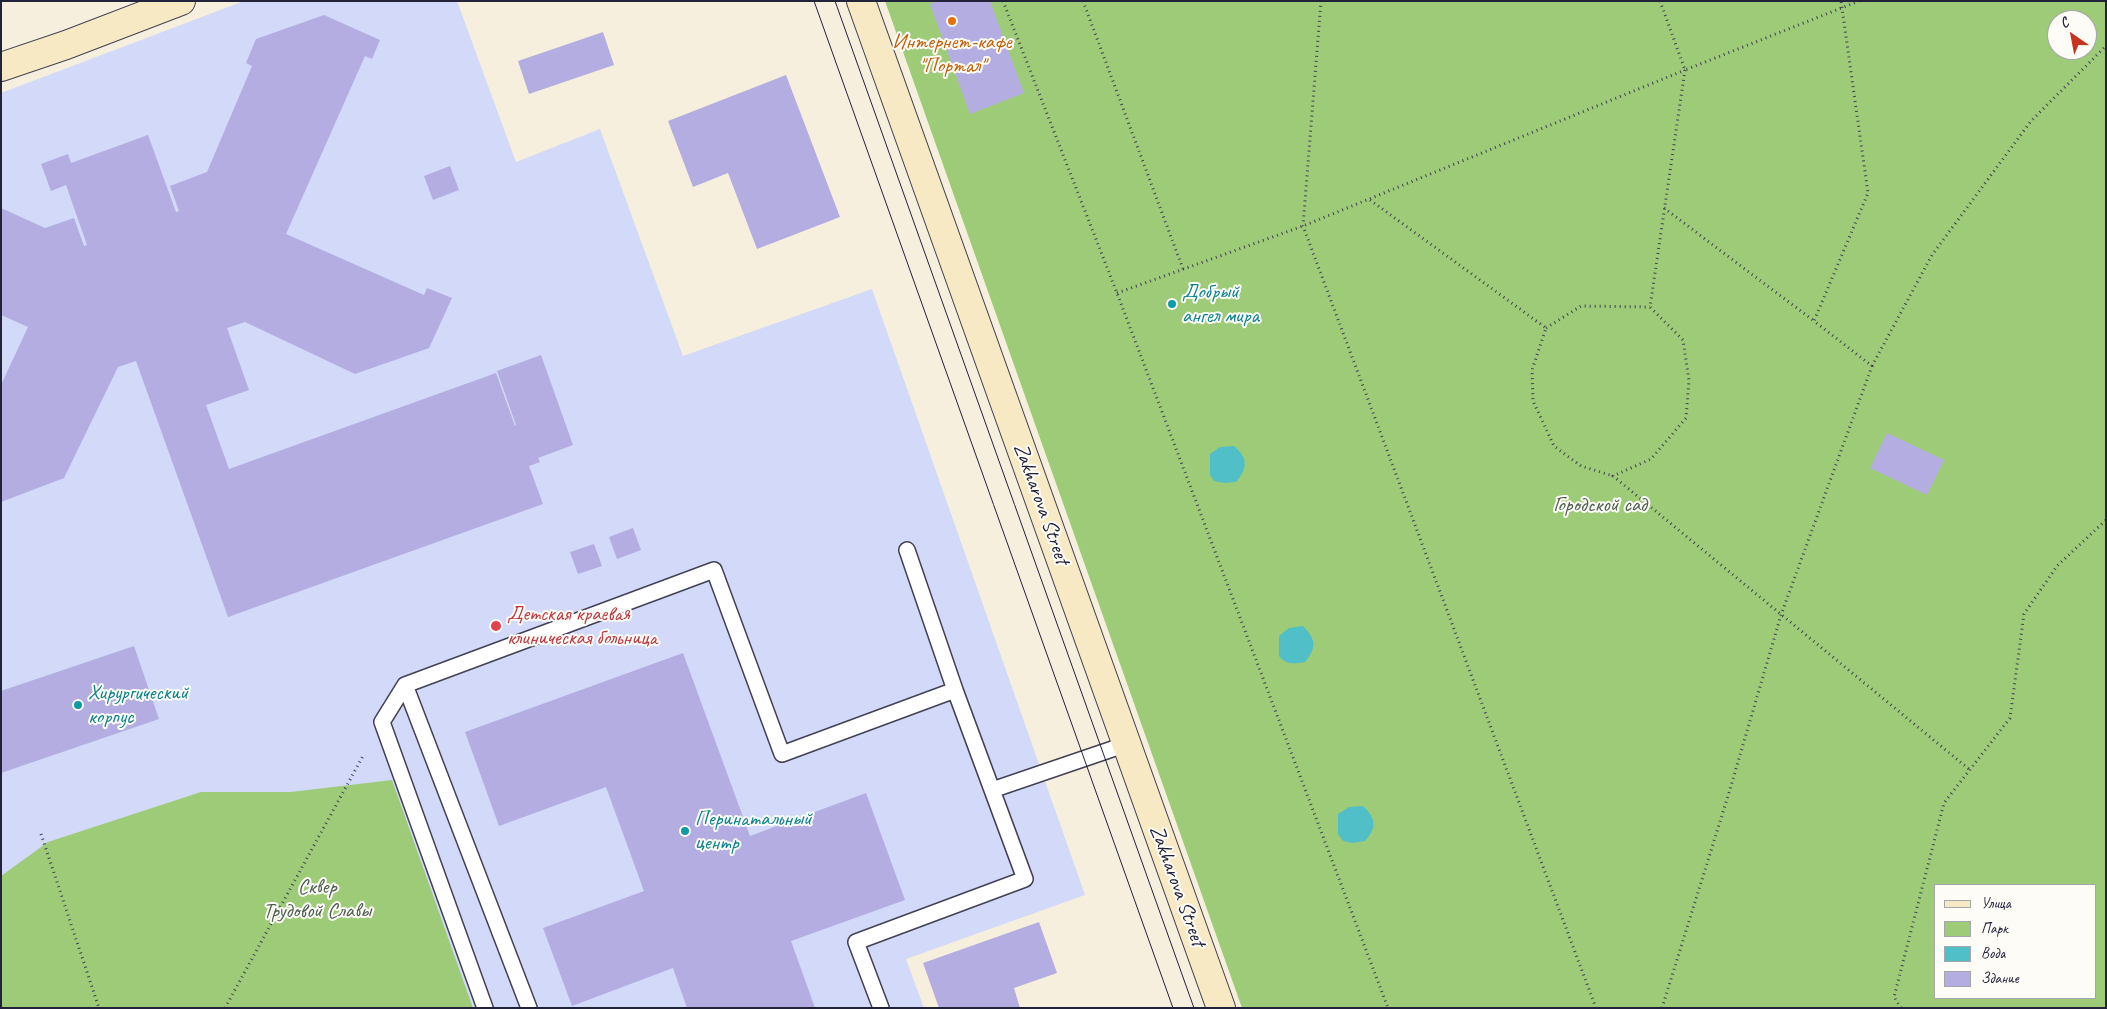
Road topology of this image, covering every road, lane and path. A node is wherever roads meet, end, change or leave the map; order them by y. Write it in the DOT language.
graph roads {
  1 [pos="181,1"];
  2 [pos="862,1"];
  3 [pos="1003,1"];
  4 [pos="1083,1"];
  5 [pos="1321,1"];
  6 [pos="1660,1"];
  7 [pos="1841,1"];
  8 [pos="1859,1"];
  9 [pos="1844,8"];
  10 [pos="2106,46"];
  11 [pos="1,67"];
  12 [pos="1685,70"];
  13 [pos="1369,200"];
  14 [pos="1664,208"];
  15 [pos="1303,226"];
  16 [pos="1183,269"];
  17 [pos="1117,293"];
  18 [pos="1650,307"];
  19 [pos="1814,321"];
  20 [pos="1546,328"];
  21 [pos="1872,366"];
  22 [pos="1612,476"];
  23 [pos="2106,520"];
  24 [pos="907,550"];
  25 [pos="1781,615"];
  26 [pos="405,686"];
  27 [pos="955,690"];
  28 [pos="382,722"];
  29 [pos="1127,744"];
  30 [pos="1970,770"];
  31 [pos="992,790"];
  32 [pos="41,834"];
  33 [pos="99,1008"];
  34 [pos="225,1008"];
  35 [pos="485,1008"];
  36 [pos="529,1008"];
  37 [pos="881,1008"];
  38 [pos="1221,1008"];
  39 [pos="1388,1008"];
  40 [pos="1596,1008"];
  41 [pos="1662,1008"];
  42 [pos="1900,1008"];
  1 -- 11 [label="street"];
  2 -- 29 [label="street, Zakharova Street"];
  3 -- 17 [label="path"];
  4 -- 16 [label="path"];
  5 -- 15 [label="path"];
  6 -- 12 [label="path"];
  7 -- 9 [label="path"];
  8 -- 9 [label="path"];
  9 -- 12 [label="path"];
  9 -- 19 [label="path"];
  10 -- 21 [label="path"];
  12 -- 13 [label="path"];
  12 -- 14 [label="path"];
  13 -- 15 [label="path"];
  13 -- 20 [label="path"];
  14 -- 18 [label="path"];
  14 -- 19 [label="path"];
  15 -- 16 [label="path"];
  15 -- 40 [label="path"];
  16 -- 17 [label="path"];
  17 -- 39 [label="path"];
  18 -- 20 [label="path"];
  18 -- 22 [label="path"];
  19 -- 21 [label="path"];
  20 -- 22 [label="path"];
  21 -- 25 [label="path"];
  22 -- 25 [label="path"];
  23 -- 30 [label="path"];
  24 -- 27 [label="lane"];
  25 -- 30 [label="path"];
  25 -- 41 [label="path"];
  26 -- 27 [label="lane"];
  26 -- 28 [label="lane"];
  26 -- 36 [label="lane"];
  27 -- 31 [label="lane"];
  28 -- 34 [label="path"];
  28 -- 35 [label="lane"];
  29 -- 31 [label="lane"];
  29 -- 38 [label="street, Zakharova Street"];
  30 -- 42 [label="path"];
  31 -- 37 [label="lane"];
  32 -- 33 [label="path"];
}
